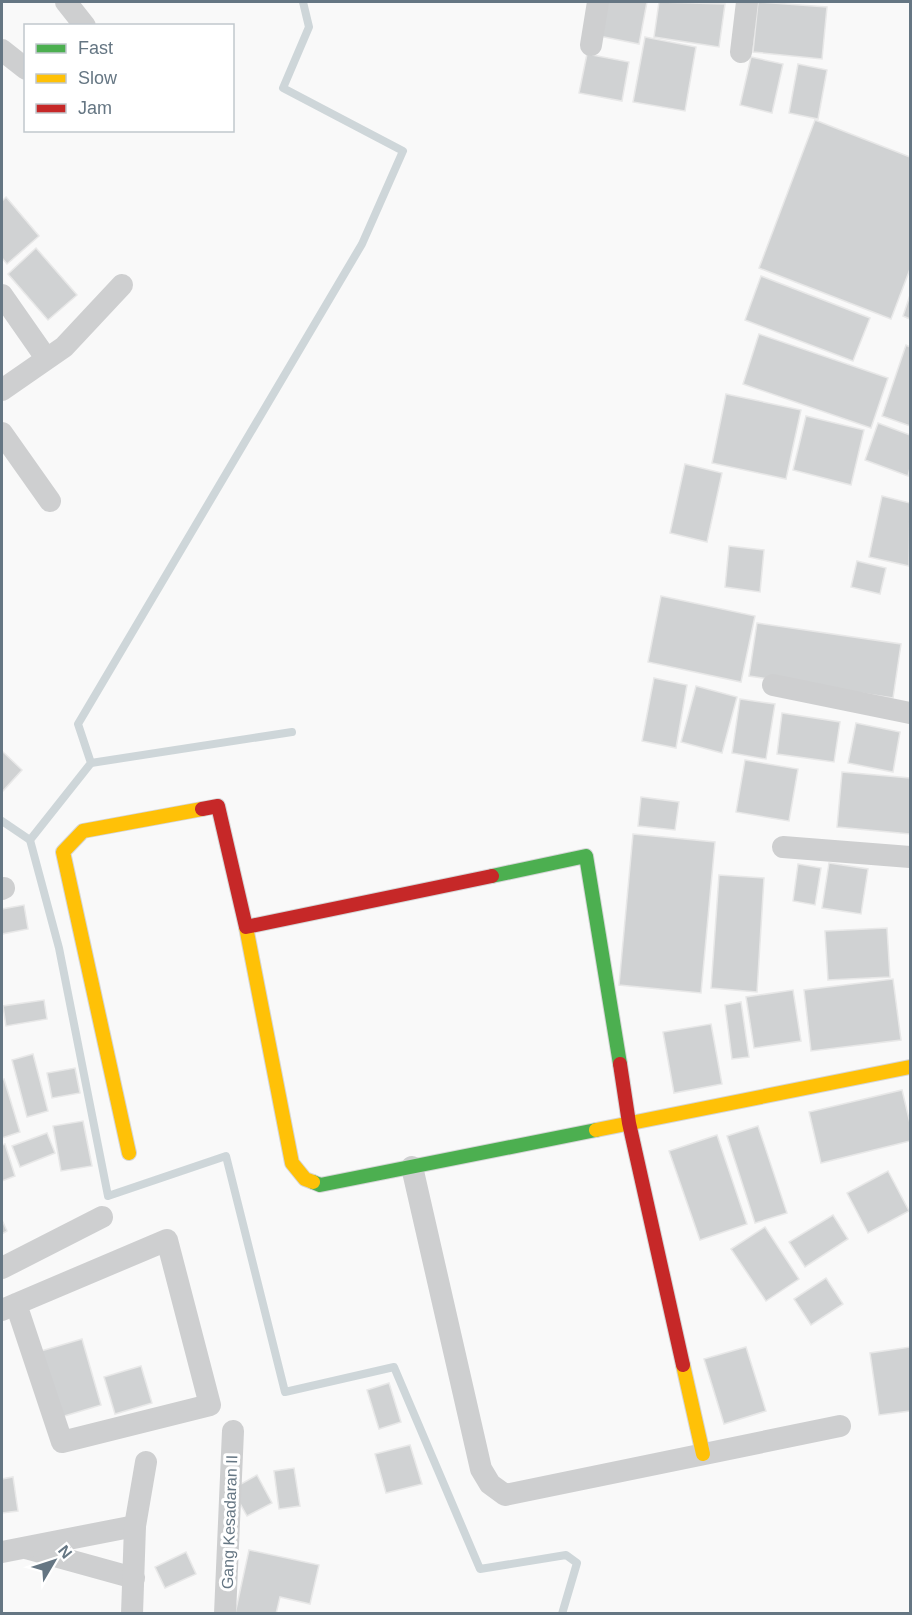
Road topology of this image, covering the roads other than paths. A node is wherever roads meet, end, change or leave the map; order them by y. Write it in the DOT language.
graph roads {
  1 [pos="66,2"];
  2 [pos="598,2"];
  3 [pos="747,2"];
  4 [pos="83,24"];
  5 [pos="591,45"];
  6 [pos="2,50"];
  7 [pos="741,52"];
  8 [pos="24,67"];
  9 [pos="122,285"];
  10 [pos="2,295"];
  11 [pos="46,358"];
  12 [pos="2,390"];
  13 [pos="2,433"];
  14 [pos="50,501"];
  15 [pos="773,685"];
  16 [pos="910,713"];
  17 [pos="783,847"];
  18 [pos="910,857"];
  19 [pos="246,927"];
  20 [pos="910,1067"];
  21 [pos="629,1123"];
  22 [pos="129,1153"];
  23 [pos="412,1167"];
  24 [pos="102,1217"];
  25 [pos="2,1268"];
  26 [pos="9,1307"];
  27 [pos="840,1426"];
  28 [pos="233,1431"];
  29 [pos="704,1454"];
  30 [pos="146,1462"];
  31 [pos="135,1526"];
  32 [pos="25,1548"];
  33 [pos="2,1552"];
  34 [pos="134,1578"];
  35 [pos="132,1614"];
  36 [pos="225,1614"];
  1 -- 4 [label="street"];
  2 -- 5 [label="street"];
  3 -- 7 [label="street"];
  6 -- 8 [label="street"];
  9 -- 11 [label="street"];
  10 -- 11 [label="street"];
  11 -- 12 [label="street"];
  13 -- 14 [label="street"];
  15 -- 16 [label="street"];
  17 -- 18 [label="street"];
  19 -- 21 [label="street"];
  19 -- 22 [label="street"];
  19 -- 23 [label="street"];
  20 -- 21 [label="street"];
  21 -- 23 [label="street"];
  21 -- 29 [label="street"];
  23 -- 29 [label="street"];
  24 -- 25 [label="street"];
  26 -- 26 [label="street"];
  27 -- 29 [label="street"];
  28 -- 36 [label="street, Gang Kesadaran II"];
  30 -- 31 [label="street"];
  31 -- 32 [label="street"];
  31 -- 34 [label="street"];
  32 -- 33 [label="street"];
  32 -- 34 [label="street"];
  34 -- 35 [label="street"];
}
